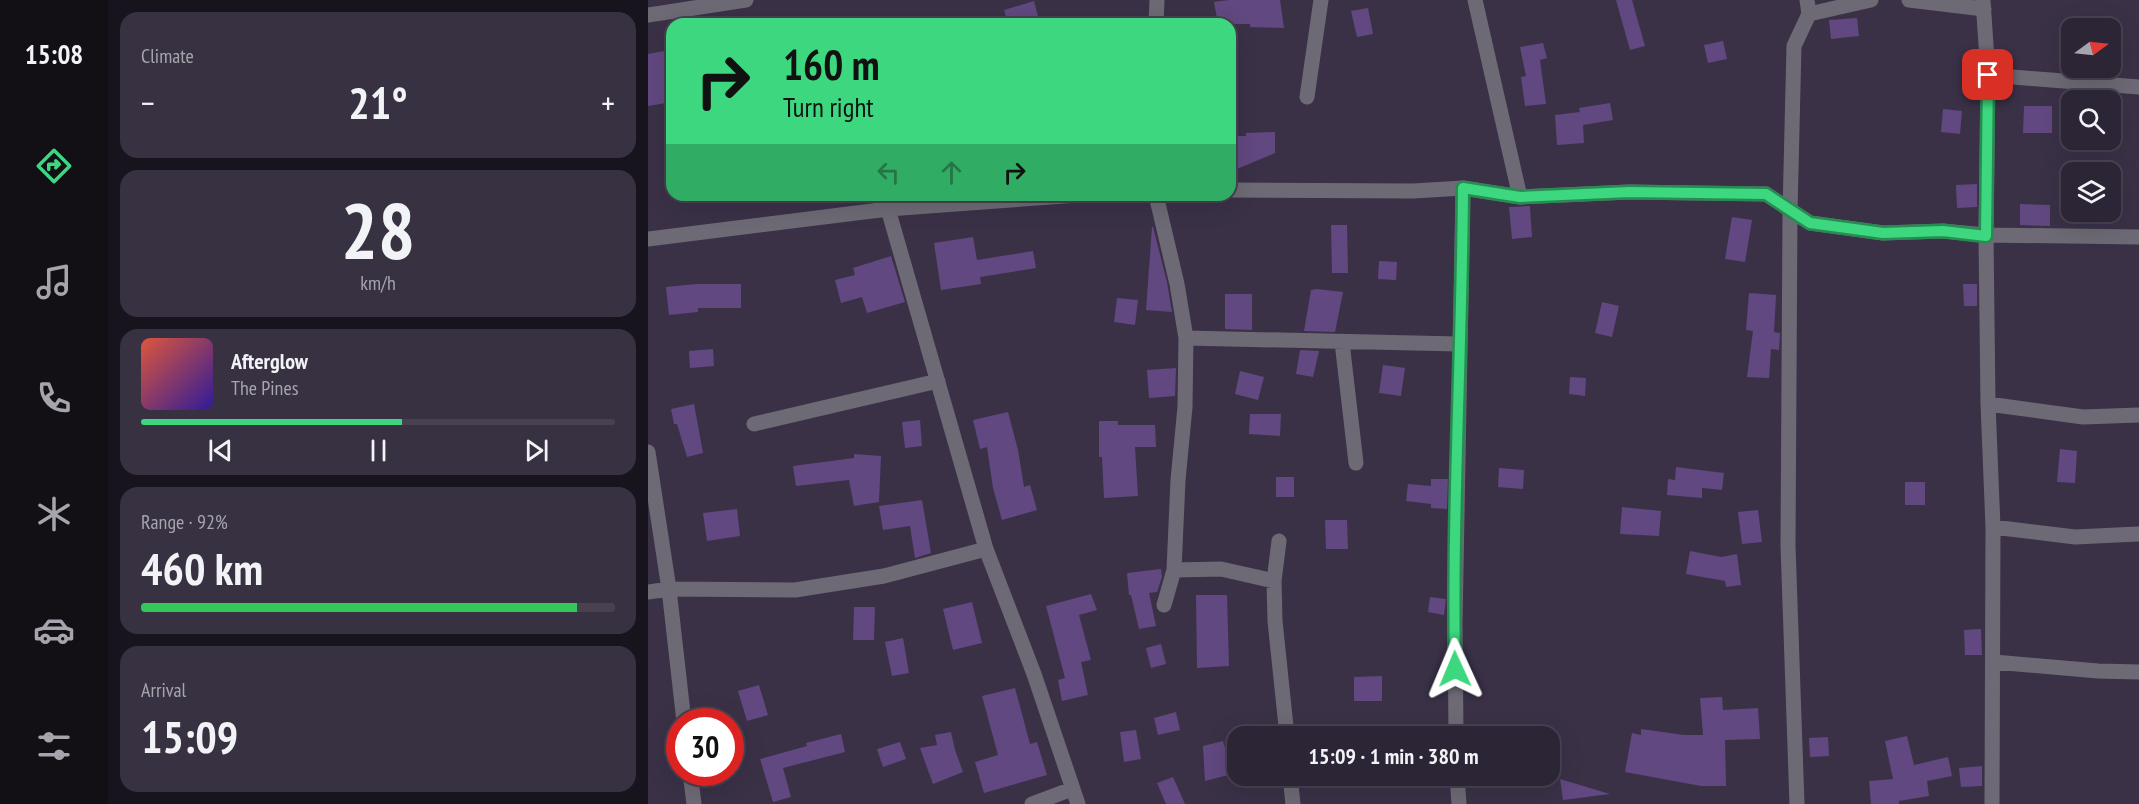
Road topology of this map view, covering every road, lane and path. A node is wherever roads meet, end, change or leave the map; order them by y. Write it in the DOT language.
graph roads {
  1 [pos="747,0"];
  2 [pos="1157,0"];
  3 [pos="1321,0"];
  4 [pos="1475,0"];
  5 [pos="1871,0"];
  6 [pos="1909,0"];
  7 [pos="1983,4"];
  8 [pos="1808,7"];
  9 [pos="648,15"];
  10 [pos="1156,18"];
  11 [pos="1988,75"];
  12 [pos="2139,87"];
  13 [pos="1306,97"];
  14 [pos="1463,188"];
  15 [pos="1236,190"];
  16 [pos="1520,197"];
  17 [pos="997,201"];
  18 [pos="1157,201"];
  19 [pos="888,209"];
  20 [pos="1790,211"];
  21 [pos="1986,236"];
  22 [pos="2139,237"];
  23 [pos="648,239"];
  24 [pos="1186,338"];
  25 [pos="1342,342"];
  26 [pos="1459,344"];
  27 [pos="938,381"];
  28 [pos="1988,404"];
  29 [pos="2139,415"];
  30 [pos="754,424"];
  31 [pos="648,452"];
  32 [pos="1356,463"];
  33 [pos="1993,527"];
  34 [pos="2138,534"];
  35 [pos="1279,541"];
  36 [pos="986,549"];
  37 [pos="1174,570"];
  38 [pos="1274,581"];
  39 [pos="669,589"];
  40 [pos="648,592"];
  41 [pos="1164,605"];
  42 [pos="1994,662"];
  43 [pos="2139,672"];
  44 [pos="682,708"];
  45 [pos="1286,726"];
  46 [pos="1456,726"];
  47 [pos="692,786"];
  48 [pos="1291,786"];
  49 [pos="1458,786"];
  50 [pos="1072,789"];
  51 [pos="694,804"];
  52 [pos="1032,804"];
  53 [pos="1078,804"];
  54 [pos="1293,804"];
  55 [pos="1459,804"];
  56 [pos="1797,804"];
  57 [pos="1992,804"];
  1 -- 9 [label="street"];
  2 -- 10 [label="street"];
  3 -- 13 [label="street"];
  4 -- 16 [label="street"];
  5 -- 8 [label="street"];
  6 -- 7 [label="street"];
  7 -- 11 [label="street"];
  8 -- 20 [label="street"];
  11 -- 12 [label="street"];
  11 -- 21 [label="street"];
  14 -- 15 [label="street"];
  14 -- 16 [label="street"];
  14 -- 26 [label="street"];
  16 -- 20 [label="street"];
  17 -- 19 [label="street"];
  18 -- 24 [label="street"];
  19 -- 23 [label="street"];
  19 -- 27 [label="street"];
  20 -- 21 [label="street"];
  20 -- 56 [label="street"];
  21 -- 22 [label="street"];
  21 -- 28 [label="street"];
  24 -- 25 [label="street"];
  24 -- 37 [label="street"];
  25 -- 26 [label="street"];
  25 -- 32 [label="street"];
  26 -- 46 [label="street"];
  27 -- 30 [label="street"];
  27 -- 36 [label="street"];
  28 -- 29 [label="street"];
  28 -- 33 [label="street"];
  31 -- 39 [label="street"];
  33 -- 34 [label="street"];
  33 -- 42 [label="street"];
  35 -- 38 [label="street"];
  36 -- 39 [label="street"];
  36 -- 50 [label="street"];
  37 -- 38 [label="street"];
  37 -- 41 [label="street"];
  38 -- 45 [label="street"];
  39 -- 40 [label="street"];
  39 -- 44 [label="street"];
  42 -- 43 [label="street"];
  42 -- 57 [label="street"];
  47 -- 51 [label="street"];
  48 -- 54 [label="street"];
  49 -- 55 [label="street"];
  50 -- 52 [label="street"];
  50 -- 53 [label="street"];
}
